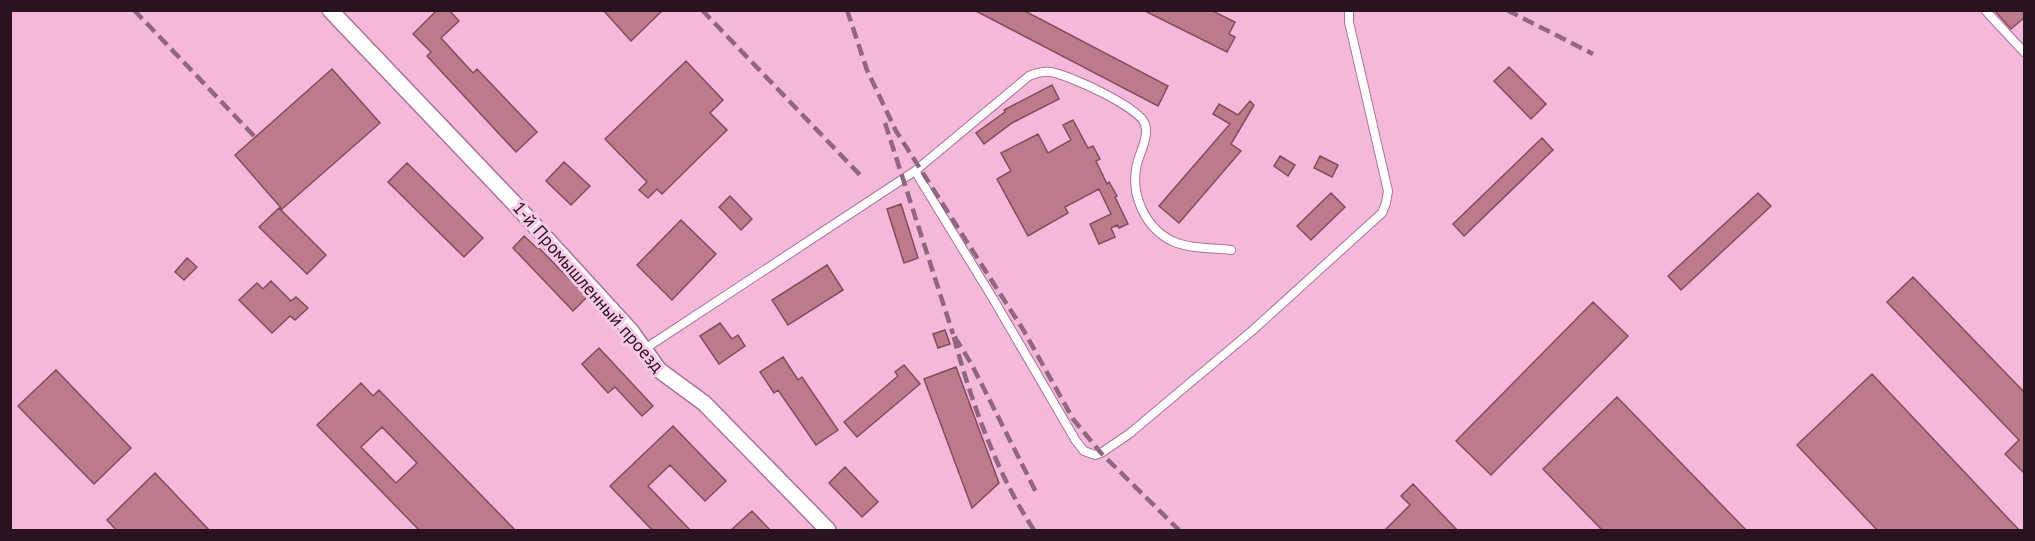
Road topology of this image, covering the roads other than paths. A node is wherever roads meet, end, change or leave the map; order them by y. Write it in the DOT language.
graph roads {
  1 [pos="330,10"];
  2 [pos="1349,10"];
  3 [pos="1985,10"];
  4 [pos="2025,52"];
  5 [pos="915,171"];
  6 [pos="1231,250"];
  7 [pos="643,350"];
  8 [pos="828,531"];
  1 -- 7 [label="street, 1-й Промышленный проезд"];
  2 -- 5 [label="lane"];
  3 -- 4 [label="lane"];
  5 -- 6 [label="lane"];
  5 -- 7 [label="lane"];
  7 -- 8 [label="street, 1-й Промышленный проезд"];
}
